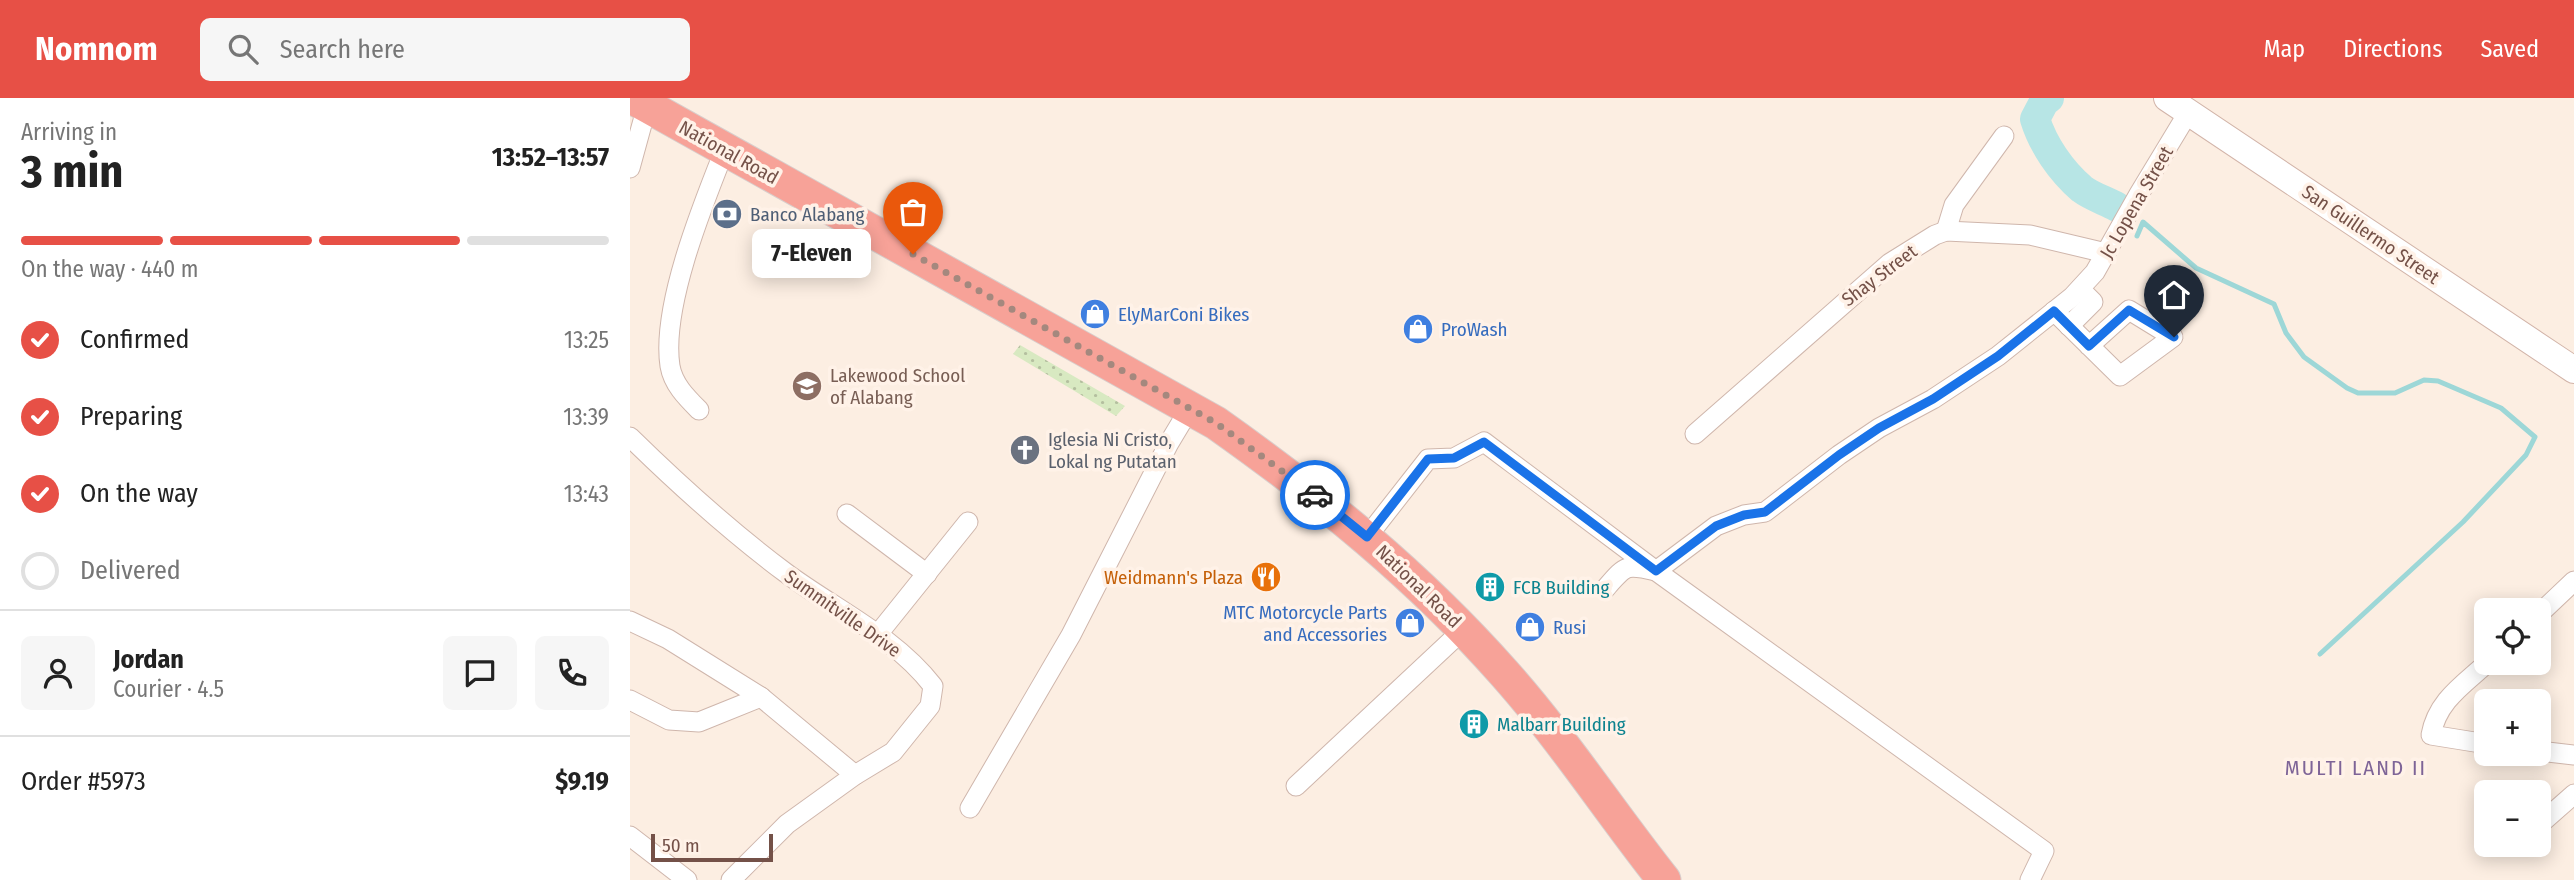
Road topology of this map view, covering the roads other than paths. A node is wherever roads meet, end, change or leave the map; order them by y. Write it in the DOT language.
graph roads {
  1 [pos="640,102"];
  2 [pos="2178,105"];
  3 [pos="2004,136"];
  4 [pos="725,149"];
  5 [pos="630,168"];
  6 [pos="1946,231"];
  7 [pos="2106,253"];
  8 [pos="2080,289"];
  9 [pos="2054,311"];
  10 [pos="2069,326"];
  11 [pos="2089,346"];
  12 [pos="2574,370"];
  13 [pos="1189,408"];
  14 [pos="699,410"];
  15 [pos="1695,434"];
  16 [pos="630,436"];
  17 [pos="847,513"];
  18 [pos="968,522"];
  19 [pos="1367,537"];
  20 [pos="1656,571"];
  21 [pos="926,574"];
  22 [pos="2574,581"];
  23 [pos="1605,589"];
  24 [pos="2551,603"];
  25 [pos="630,621"];
  26 [pos="1464,629"];
  27 [pos="878,634"];
  28 [pos="2474,675"];
  29 [pos="761,697"];
  30 [pos="630,700"];
  31 [pos="2474,742"];
  32 [pos="2551,752"];
  33 [pos="2574,755"];
  34 [pos="855,775"];
  35 [pos="1296,786"];
  36 [pos="2574,794"];
  37 [pos="970,808"];
  38 [pos="2551,814"];
  39 [pos="630,836"];
  40 [pos="687,880"];
  41 [pos="732,880"];
  42 [pos="1664,880"];
  43 [pos="2030,880"];
  1 -- 4 [label="highway, National Road"];
  1 -- 5 [label="street"];
  2 -- 7 [label="street, Jc Lopena Street"];
  2 -- 12 [label="main road, San Guillermo Street"];
  3 -- 6 [label="street"];
  4 -- 13 [label="highway, National Road"];
  4 -- 14 [label="street"];
  6 -- 7 [label="street"];
  6 -- 15 [label="street, Shay Street"];
  7 -- 8 [label="street, Jc Lopena Street"];
  8 -- 9 [label="street, Jc Lopena Street"];
  8 -- 10 [label="street"];
  9 -- 10 [label="street"];
  9 -- 20 [label="street, Jc Lopena Street"];
  10 -- 11 [label="street"];
  13 -- 19 [label="highway, National Road"];
  13 -- 37 [label="street"];
  16 -- 27 [label="street, Summitville Drive"];
  17 -- 21 [label="street"];
  18 -- 21 [label="street"];
  19 -- 20 [label="street"];
  19 -- 26 [label="highway, National Road"];
  20 -- 23 [label="street"];
  20 -- 43 [label="street"];
  21 -- 27 [label="street"];
  22 -- 24 [label="street"];
  25 -- 29 [label="street"];
  26 -- 35 [label="street"];
  26 -- 42 [label="highway, National Road"];
  27 -- 34 [label="street, Summitville Drive"];
  28 -- 31 [label="street"];
  29 -- 30 [label="street"];
  29 -- 34 [label="street"];
  32 -- 33 [label="street"];
  34 -- 41 [label="street, Summitville Drive"];
  36 -- 38 [label="street"];
  39 -- 40 [label="street"];
}
